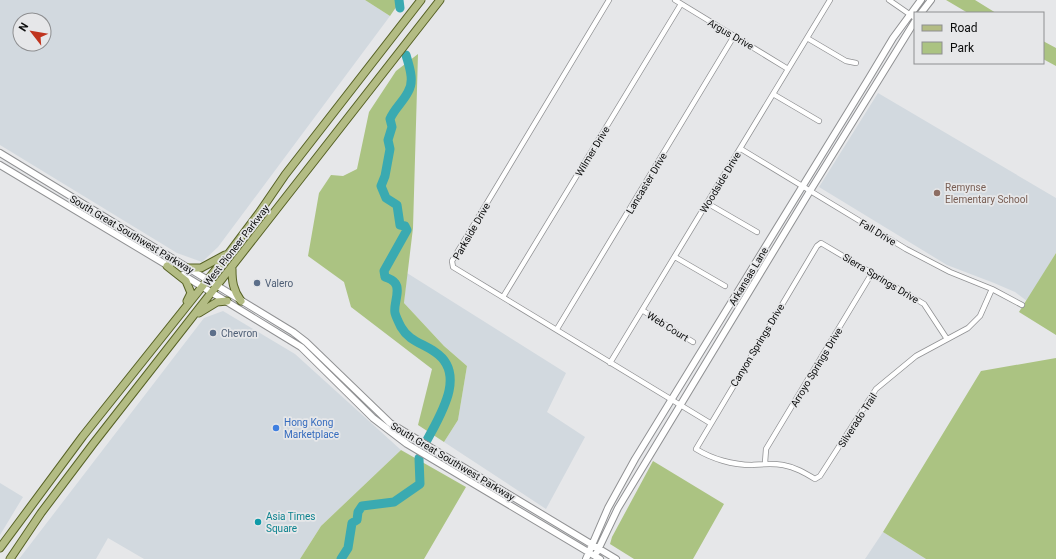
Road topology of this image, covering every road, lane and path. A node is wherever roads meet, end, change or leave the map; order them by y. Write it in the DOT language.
graph roads {
  1 [pos="421,0"];
  2 [pos="440,0"];
  3 [pos="609,0"];
  4 [pos="675,0"];
  5 [pos="830,0"];
  6 [pos="889,0"];
  7 [pos="921,0"];
  8 [pos="931,0"];
  9 [pos="681,4"];
  10 [pos="914,12"];
  11 [pos="922,12"];
  12 [pos="912,16"];
  13 [pos="914,23"];
  14 [pos="734,36"];
  15 [pos="807,38"];
  16 [pos="856,63"];
  17 [pos="788,69"];
  18 [pos="773,94"];
  19 [pos="819,121"];
  20 [pos="740,149"];
  21 [pos="0,153"];
  22 [pos="0,165"];
  23 [pos="803,186"];
  24 [pos="810,191"];
  25 [pos="707,203"];
  26 [pos="757,232"];
  27 [pos="821,243"];
  28 [pos="229,253"];
  29 [pos="675,257"];
  30 [pos="167,266"];
  31 [pos="188,268"];
  32 [pos="232,269"];
  33 [pos="872,273"];
  34 [pos="207,280"];
  35 [pos="202,286"];
  36 [pos="725,286"];
  37 [pos="992,289"];
  38 [pos="215,290"];
  39 [pos="503,297"];
  40 [pos="241,300"];
  41 [pos="227,301"];
  42 [pos="1022,306"];
  43 [pos="184,309"];
  44 [pos="642,310"];
  45 [pos="192,318"];
  46 [pos="557,329"];
  47 [pos="947,340"];
  48 [pos="693,342"];
  49 [pos="610,363"];
  50 [pos="672,400"];
  51 [pos="680,405"];
  52 [pos="710,423"];
  53 [pos="83,436"];
  54 [pos="93,444"];
  55 [pos="765,463"];
  56 [pos="592,545"];
  57 [pos="0,548"];
  58 [pos="599,549"];
  59 [pos="589,552"];
  60 [pos="597,558"];
  61 [pos="10,559"];
  62 [pos="586,559"];
  63 [pos="616,559"];
  1 -- 28 [label="main road, West Pioneer Parkway"];
  2 -- 32 [label="main road, West Pioneer Parkway"];
  3 -- 39 [label="street, Parkside Drive"];
  4 -- 9 [label="street, Argus Drive"];
  5 -- 15 [label="street, Woodside Drive"];
  6 -- 12 [label="street"];
  7 -- 10 [label="main road, Arkansas Lane"];
  8 -- 11 [label="main road"];
  9 -- 14 [label="street, Argus Drive"];
  9 -- 39 [label="street, Wilmer Drive"];
  12 -- 23 [label="main road, Arkansas Lane"];
  13 -- 24 [label="main road, Arkansas Lane"];
  14 -- 17 [label="street, Argus Drive"];
  14 -- 46 [label="street, Lancaster Drive"];
  15 -- 16 [label="street"];
  15 -- 17 [label="street, Woodside Drive"];
  17 -- 18 [label="street, Woodside Drive"];
  18 -- 19 [label="street"];
  18 -- 20 [label="street, Woodside Drive"];
  20 -- 23 [label="street, Fall Drive"];
  20 -- 25 [label="street, Woodside Drive"];
  21 -- 31 [label="main road, South Great Southwest Parkway"];
  22 -- 30 [label="main road, South Great Southwest Parkway"];
  23 -- 24 [label="street, Fall Drive"];
  23 -- 50 [label="main road, Arkansas Lane"];
  24 -- 37 [label="street, Fall Drive"];
  24 -- 51 [label="main road, Arkansas Lane"];
  25 -- 26 [label="street"];
  25 -- 29 [label="street, Woodside Drive"];
  27 -- 33 [label="street, Sierra Springs Drive"];
  27 -- 52 [label="street, Canyon Springs Drive"];
  28 -- 31 [label="main road"];
  28 -- 34 [label="main road, West Pioneer Parkway"];
  29 -- 36 [label="street"];
  29 -- 44 [label="street, Woodside Drive"];
  30 -- 35 [label="main road, South Great Southwest Parkway"];
  30 -- 43 [label="main road"];
  31 -- 34 [label="main road, South Great Southwest Parkway"];
  32 -- 38 [label="main road, West Pioneer Parkway"];
  32 -- 40 [label="main road"];
  33 -- 47 [label="street, Sierra Springs Drive"];
  33 -- 55 [label="street, Arroyo Springs Drive"];
  34 -- 35 [label="main road, West Pioneer Parkway"];
  34 -- 38 [label="main road, South Great Southwest Parkway"];
  35 -- 38 [label="main road, South Great Southwest Parkway"];
  35 -- 43 [label="main road, West Pioneer Parkway"];
  37 -- 42 [label="street, Fall Drive"];
  37 -- 47 [label="street, Silverado Trail"];
  38 -- 40 [label="main road, South Great Southwest Parkway"];
  38 -- 41 [label="main road, South Great Southwest Parkway"];
  38 -- 45 [label="main road, West Pioneer Parkway"];
  39 -- 46 [label="street, Parkside Drive"];
  40 -- 56 [label="main road, South Great Southwest Parkway"];
  41 -- 45 [label="main road"];
  41 -- 59 [label="main road, South Great Southwest Parkway"];
  43 -- 53 [label="main road, West Pioneer Parkway"];
  44 -- 48 [label="street, Web Court"];
  44 -- 49 [label="street, Woodside Drive"];
  45 -- 54 [label="main road, West Pioneer Parkway"];
  46 -- 49 [label="street, Parkside Drive"];
  47 -- 55 [label="street, Silverado Trail"];
  49 -- 50 [label="street, Parkside Drive"];
  50 -- 51 [label="street, Parkside Drive"];
  50 -- 56 [label="main road, Arkansas Lane"];
  51 -- 52 [label="street, Parkside Drive"];
  51 -- 58 [label="main road, Arkansas Lane"];
  52 -- 55 [label="street, Canyon Springs Drive"];
  53 -- 54 [label="main road"];
  53 -- 57 [label="main road, West Pioneer Parkway"];
  54 -- 61 [label="main road, West Pioneer Parkway"];
  56 -- 58 [label="main road, South Great Southwest Parkway"];
  56 -- 59 [label="main road, Arkansas Lane"];
  58 -- 60 [label="main road, Arkansas Lane"];
  58 -- 63 [label="main road, South Great Southwest Parkway"];
  59 -- 60 [label="main road, South Great Southwest Parkway"];
  59 -- 62 [label="main road, Arkansas Lane"];
}
